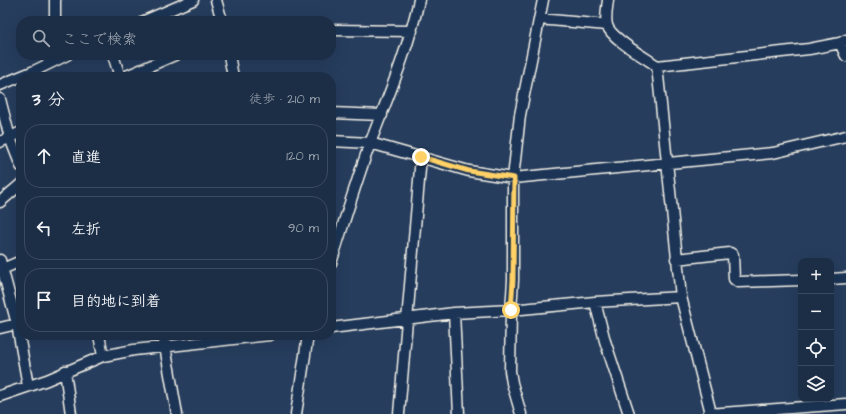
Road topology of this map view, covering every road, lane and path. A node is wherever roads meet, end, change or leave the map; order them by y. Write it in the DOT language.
graph roads {
  1 [pos="55,0"];
  2 [pos="193,0"];
  3 [pos="216,0"];
  4 [pos="419,0"];
  5 [pos="543,0"];
  6 [pos="608,0"];
  7 [pos="55,16"];
  8 [pos="156,16"];
  9 [pos="221,16"];
  10 [pos="539,18"];
  11 [pos="607,25"];
  12 [pos="336,30"];
  13 [pos="412,31"];
  14 [pos="843,42"];
  15 [pos="846,56"];
  16 [pos="52,60"];
  17 [pos="115,60"];
  18 [pos="163,60"];
  19 [pos="230,60"];
  20 [pos="657,66"];
  21 [pos="38,72"];
  22 [pos="118,72"];
  23 [pos="136,72"];
  24 [pos="232,72"];
  25 [pos="16,80"];
  26 [pos="0,85"];
  27 [pos="0,99"];
  28 [pos="336,112"];
  29 [pos="382,114"];
  30 [pos="16,134"];
  31 [pos="846,136"];
  32 [pos="5,140"];
  33 [pos="336,141"];
  34 [pos="370,143"];
  35 [pos="421,157"];
  36 [pos="16,158"];
  37 [pos="667,164"];
  38 [pos="514,178"];
  39 [pos="16,188"];
  40 [pos="0,202"];
  41 [pos="336,248"];
  42 [pos="676,259"];
  43 [pos="16,262"];
  44 [pos="1,266"];
  45 [pos="834,278"];
  46 [pos="846,278"];
  47 [pos="798,280"];
  48 [pos="681,297"];
  49 [pos="595,302"];
  50 [pos="511,310"];
  51 [pos="16,314"];
  52 [pos="454,314"];
  53 [pos="408,320"];
  54 [pos="16,324"];
  55 [pos="336,327"];
  56 [pos="0,328"];
  57 [pos="21,340"];
  58 [pos="100,340"];
  59 [pos="164,340"];
  60 [pos="222,340"];
  61 [pos="307,340"];
  62 [pos="165,346"];
  63 [pos="103,356"];
  64 [pos="65,371"];
  65 [pos="28,386"];
  66 [pos="0,396"];
  67 [pos="846,404"];
  68 [pos="731,413"];
  69 [pos="71,414"];
  70 [pos="177,414"];
  71 [pos="296,414"];
  72 [pos="399,414"];
  73 [pos="459,414"];
  74 [pos="520,414"];
  75 [pos="629,414"];
  76 [pos="710,414"];
  1 -- 7 [label="street"];
  2 -- 8 [label="street"];
  3 -- 9 [label="street"];
  4 -- 13 [label="street"];
  5 -- 10 [label="street"];
  6 -- 11 [label="street"];
  10 -- 11 [label="street"];
  10 -- 38 [label="street"];
  11 -- 20 [label="street"];
  12 -- 13 [label="street"];
  13 -- 29 [label="street"];
  14 -- 15 [label="street"];
  14 -- 20 [label="street"];
  16 -- 21 [label="street"];
  17 -- 22 [label="street"];
  18 -- 23 [label="street"];
  19 -- 24 [label="street"];
  20 -- 37 [label="street"];
  25 -- 26 [label="street"];
  27 -- 32 [label="street"];
  28 -- 29 [label="street"];
  29 -- 34 [label="street"];
  30 -- 32 [label="street"];
  31 -- 37 [label="street"];
  32 -- 36 [label="street"];
  33 -- 34 [label="street"];
  34 -- 35 [label="street"];
  34 -- 41 [label="street"];
  35 -- 38 [label="street"];
  35 -- 53 [label="street"];
  37 -- 38 [label="street"];
  37 -- 42 [label="street"];
  38 -- 50 [label="street"];
  39 -- 40 [label="street"];
  42 -- 47 [label="street"];
  42 -- 48 [label="street"];
  43 -- 44 [label="street"];
  44 -- 51 [label="street"];
  45 -- 46 [label="street"];
  48 -- 49 [label="street"];
  48 -- 76 [label="street"];
  49 -- 50 [label="street"];
  49 -- 75 [label="street"];
  50 -- 52 [label="street"];
  50 -- 74 [label="street"];
  52 -- 53 [label="street"];
  52 -- 73 [label="street"];
  53 -- 55 [label="street"];
  53 -- 72 [label="street"];
  54 -- 56 [label="street"];
  57 -- 65 [label="street"];
  58 -- 63 [label="street"];
  59 -- 62 [label="street"];
  60 -- 62 [label="street"];
  61 -- 71 [label="street"];
  62 -- 63 [label="street"];
  62 -- 70 [label="street"];
  63 -- 64 [label="street"];
  64 -- 65 [label="street"];
  64 -- 69 [label="street"];
  65 -- 66 [label="street"];
  67 -- 68 [label="street"];
  68 -- 76 [label="street"];
}
